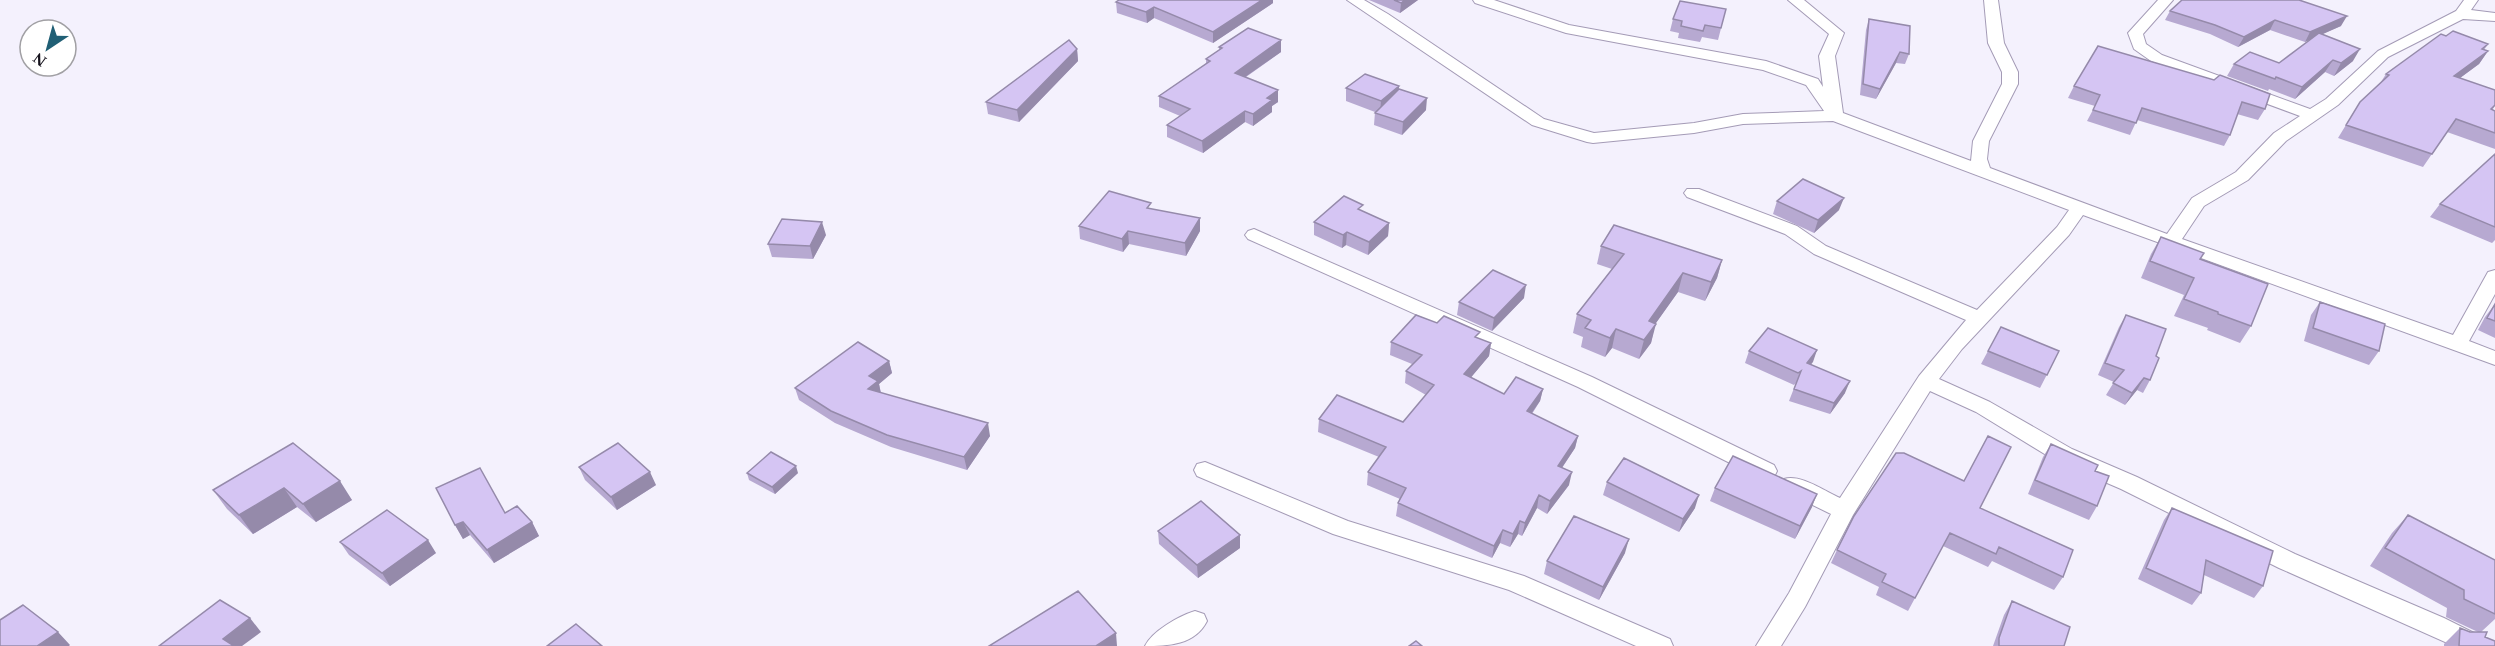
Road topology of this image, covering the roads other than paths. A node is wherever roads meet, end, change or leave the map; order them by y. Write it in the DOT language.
graph roads {
  1 [pos="1354,0"];
  2 [pos="1480,0"];
  3 [pos="1795,0"];
  4 [pos="1991,0"];
  5 [pos="2166,0"];
  6 [pos="2471,0"];
  7 [pos="2461,14"];
  8 [pos="2495,17"];
  9 [pos="1835,116"];
  10 [pos="2311,116"];
  11 [pos="1982,172"];
  12 [pos="1693,194"];
  13 [pos="2079,208"];
  14 [pos="1254,235"];
  15 [pos="2172,240"];
  16 [pos="2495,276"];
  17 [pos="1981,319"];
  18 [pos="2458,345"];
  19 [pos="2495,358"];
  20 [pos="1926,381"];
  21 [pos="1205,470"];
  22 [pos="1844,510"];
  23 [pos="1195,621"];
  24 [pos="1157,646"];
  25 [pos="1661,646"];
  26 [pos="1768,646"];
  27 [pos="2477,646"];
  1 -- 9 [label="street"];
  2 -- 9 [label="street"];
  3 -- 9 [label="street"];
  4 -- 11 [label="street"];
  5 -- 10 [label="street"];
  6 -- 7 [label="street"];
  7 -- 8 [label="street"];
  7 -- 10 [label="street"];
  9 -- 11 [label="street"];
  10 -- 15 [label="street"];
  11 -- 13 [label="street"];
  12 -- 17 [label="street"];
  13 -- 15 [label="street"];
  13 -- 17 [label="street"];
  14 -- 22 [label="street"];
  15 -- 18 [label="street"];
  16 -- 18 [label="street"];
  17 -- 20 [label="street"];
  18 -- 19 [label="street"];
  20 -- 22 [label="street"];
  20 -- 27 [label="street"];
  21 -- 25 [label="street"];
  22 -- 26 [label="street"];
  23 -- 24 [label="street"];
}
